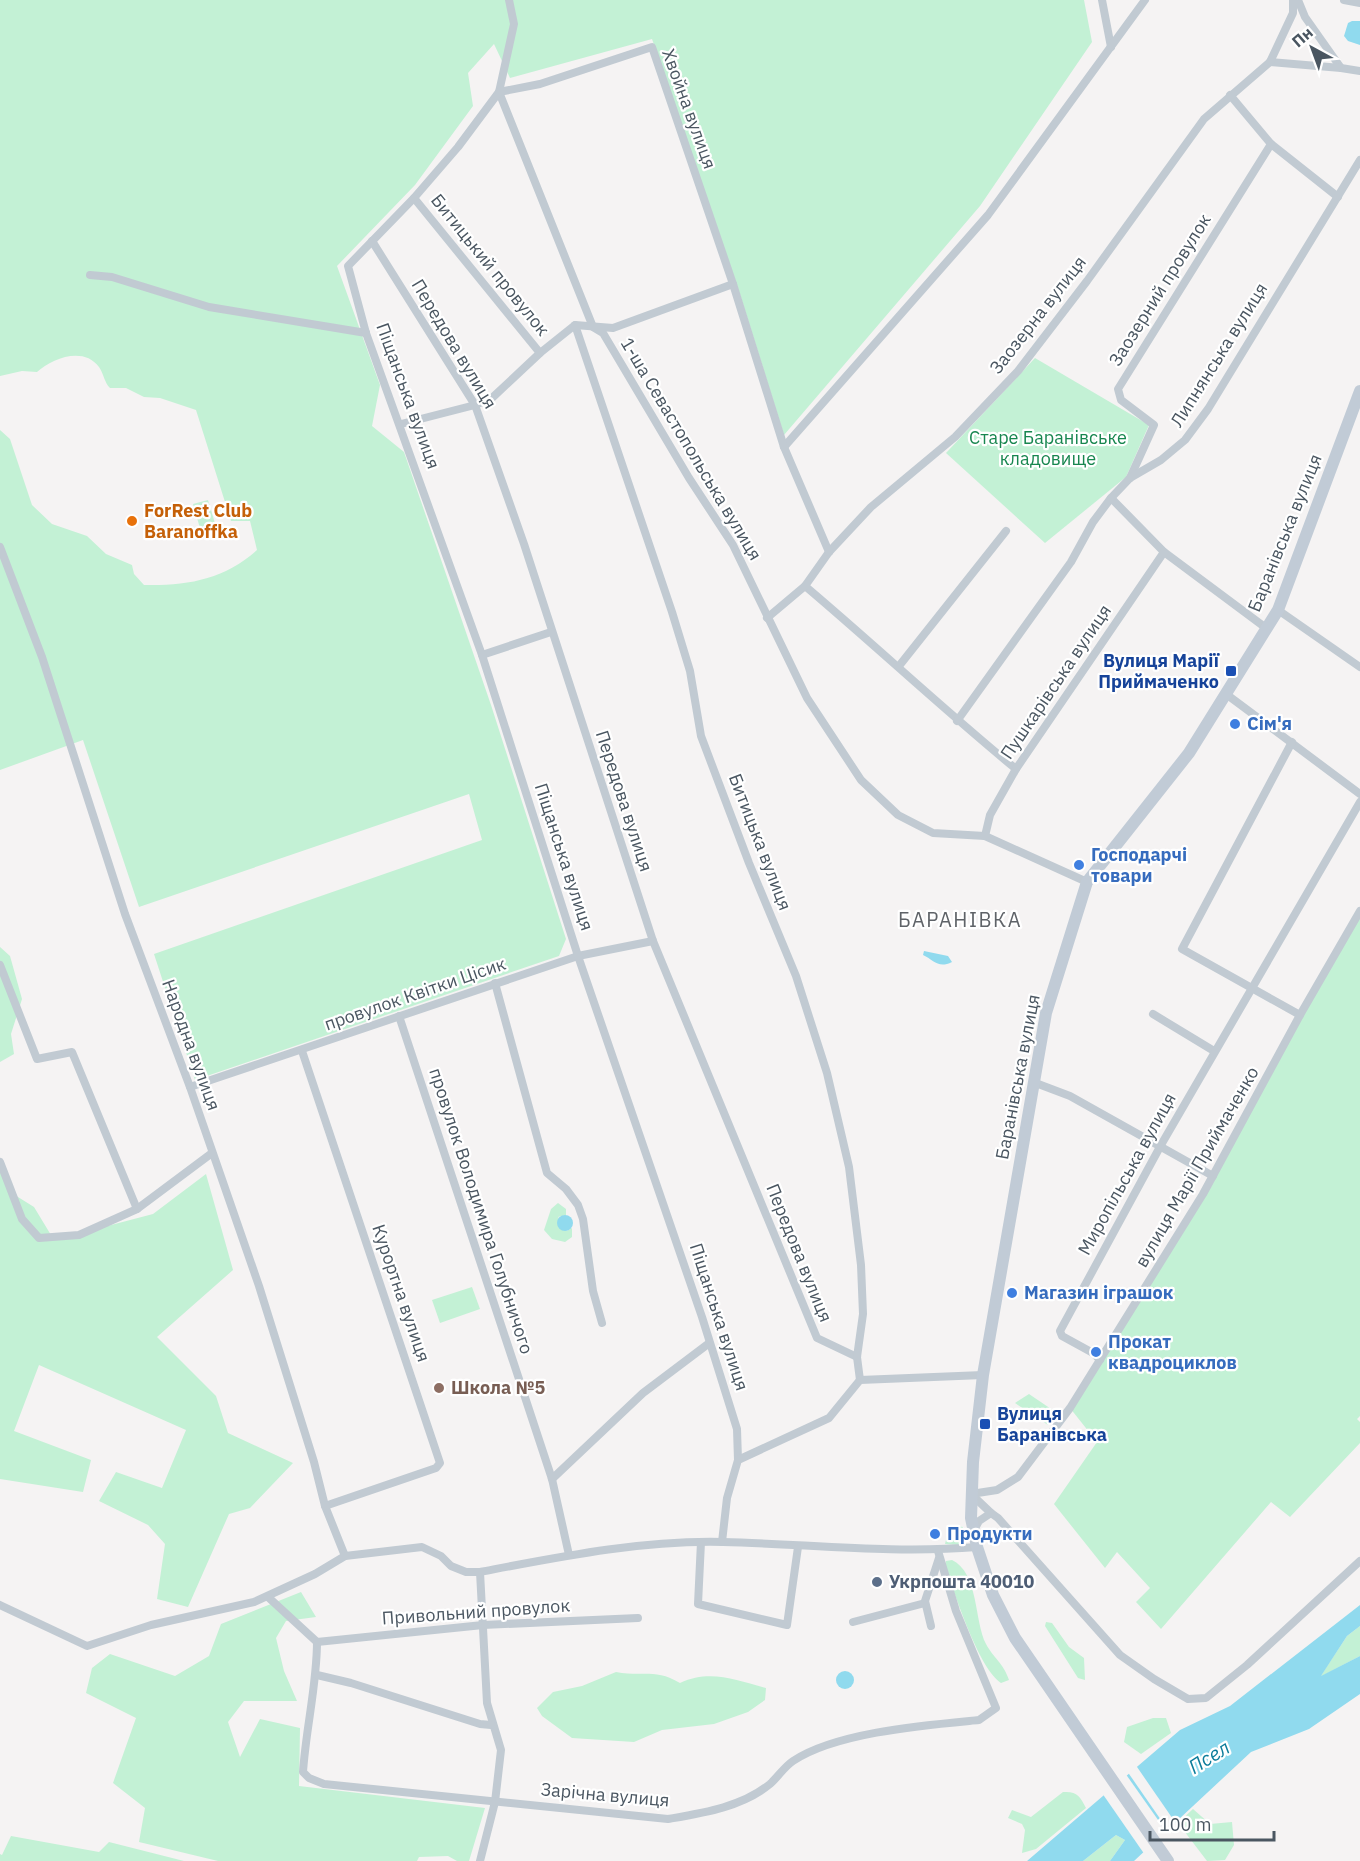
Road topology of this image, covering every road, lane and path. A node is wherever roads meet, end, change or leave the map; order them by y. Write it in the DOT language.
graph roads {
  1 [pos="509,0"];
  2 [pos="1102,0"];
  3 [pos="1145,0"];
  4 [pos="1293,0"];
  5 [pos="1298,0"];
  6 [pos="1344,0"];
  7 [pos="1360,3"];
  8 [pos="1111,47"];
  9 [pos="1270,63"];
  10 [pos="1341,68"];
  11 [pos="1360,71"];
  12 [pos="499,92"];
  13 [pos="1230,95"];
  14 [pos="1271,144"];
  15 [pos="1360,160"];
  16 [pos="1338,197"];
  17 [pos="414,198"];
  18 [pos="372,241"];
  19 [pos="90,275"];
  20 [pos="733,284"];
  21 [pos="575,326"];
  22 [pos="593,327"];
  23 [pos="366,333"];
  24 [pos="540,353"];
  25 [pos="1360,391"];
  26 [pos="475,405"];
  27 [pos="400,424"];
  28 [pos="784,447"];
  29 [pos="1130,478"];
  30 [pos="1111,498"];
  31 [pos="1006,531"];
  32 [pos="0,546"];
  33 [pos="829,552"];
  34 [pos="1164,552"];
  35 [pos="805,586"];
  36 [pos="1278,610"];
  37 [pos="766,618"];
  38 [pos="1266,628"];
  39 [pos="551,632"];
  40 [pos="482,655"];
  41 [pos="899,666"];
  42 [pos="1360,667"];
  43 [pos="1226,694"];
  44 [pos="957,721"];
  45 [pos="1292,742"];
  46 [pos="1016,769"];
  47 [pos="1360,794"];
  48 [pos="1360,802"];
  49 [pos="986,836"];
  50 [pos="1086,882"];
  51 [pos="1360,911"];
  52 [pos="653,941"];
  53 [pos="578,956"];
  54 [pos="0,965"];
  55 [pos="495,983"];
  56 [pos="1251,987"];
  57 [pos="1153,1014"];
  58 [pos="1300,1015"];
  59 [pos="399,1016"];
  60 [pos="302,1051"];
  61 [pos="1214,1051"];
  62 [pos="1033,1082"];
  63 [pos="190,1087"];
  64 [pos="1161,1145"];
  65 [pos="212,1154"];
  66 [pos="0,1162"];
  67 [pos="1213,1176"];
  68 [pos="137,1209"];
  69 [pos="602,1323"];
  70 [pos="708,1344"];
  71 [pos="857,1358"];
  72 [pos="1100,1360"];
  73 [pos="983,1375"];
  74 [pos="860,1380"];
  75 [pos="738,1460"];
  76 [pos="552,1479"];
  77 [pos="971,1494"];
  78 [pos="325,1506"];
  79 [pos="991,1513"];
  80 [pos="974,1530"];
  81 [pos="701,1542"];
  82 [pos="722,1542"];
  83 [pos="798,1547"];
  84 [pos="977,1547"];
  85 [pos="938,1554"];
  86 [pos="569,1555"];
  87 [pos="345,1556"];
  88 [pos="1360,1561"];
  89 [pos="480,1572"];
  90 [pos="268,1597"];
  91 [pos="925,1603"];
  92 [pos="0,1605"];
  93 [pos="638,1618"];
  94 [pos="853,1622"];
  95 [pos="483,1625"];
  96 [pos="930,1626"];
  97 [pos="317,1642"];
  98 [pos="317,1675"];
  99 [pos="491,1725"];
  100 [pos="495,1802"];
  101 [pos="480,1861"];
  102 [pos="1168,1861"];
  1 -- 12 [label="street"];
  2 -- 8 [label="street"];
  3 -- 8 [label="street"];
  4 -- 9 [label="street, Заозерна вулиця"];
  5 -- 10 [label="street"];
  6 -- 7 [label="street"];
  8 -- 28 [label="street"];
  9 -- 10 [label="street"];
  9 -- 13 [label="street, Заозерна вулиця"];
  10 -- 11 [label="street"];
  12 -- 17 [label="street"];
  12 -- 20 [label="street, Хвойна вулиця"];
  12 -- 22 [label="street, 1-ша Севастопольська вулиця"];
  13 -- 14 [label="street"];
  13 -- 33 [label="street, Заозерна вулиця"];
  14 -- 16 [label="street"];
  14 -- 29 [label="street, Заозерний провулок"];
  15 -- 16 [label="street, Липнянська вулиця"];
  16 -- 29 [label="street, Липнянська вулиця"];
  17 -- 18 [label="street"];
  17 -- 24 [label="street, Битицький провулок"];
  18 -- 23 [label="street, Піщанська вулиця"];
  18 -- 26 [label="street, Передова вулиця"];
  19 -- 23 [label="street"];
  20 -- 22 [label="street"];
  20 -- 28 [label="street, Хвойна вулиця"];
  21 -- 22 [label="street"];
  21 -- 24 [label="street"];
  21 -- 71 [label="street, Битицька вулиця"];
  22 -- 37 [label="street, 1-ша Севастопольська вулиця"];
  23 -- 27 [label="street, Піщанська вулиця"];
  24 -- 26 [label="street"];
  25 -- 36 [label="main road, Баранівська вулиця"];
  26 -- 27 [label="street"];
  26 -- 39 [label="street, Передова вулиця"];
  27 -- 40 [label="street, Піщанська вулиця"];
  28 -- 33 [label="street, Хвойна вулиця"];
  29 -- 30 [label="street, Липнянська вулиця"];
  30 -- 34 [label="street"];
  30 -- 44 [label="street, Липнянська вулиця"];
  31 -- 41 [label="street"];
  32 -- 63 [label="street, Народна вулиця"];
  33 -- 35 [label="street, Заозерна вулиця"];
  34 -- 38 [label="street"];
  34 -- 46 [label="street, Пушкарівська вулиця"];
  35 -- 37 [label="street, Заозерна вулиця"];
  35 -- 41 [label="street"];
  36 -- 38 [label="main road, Баранівська вулиця"];
  36 -- 42 [label="street"];
  37 -- 49 [label="street, 1-ша Севастопольська вулиця"];
  38 -- 43 [label="main road, Баранівська вулиця"];
  39 -- 40 [label="street"];
  39 -- 52 [label="street, Передова вулиця"];
  40 -- 53 [label="street, Піщанська вулиця"];
  41 -- 44 [label="street"];
  43 -- 45 [label="street"];
  43 -- 50 [label="main road, Баранівська вулиця"];
  44 -- 46 [label="street"];
  45 -- 47 [label="street"];
  45 -- 56 [label="street"];
  46 -- 49 [label="street, Пушкарівська вулиця"];
  48 -- 56 [label="street, Миропільська вулиця"];
  49 -- 50 [label="street, 1-ша Севастопольська вулиця"];
  50 -- 62 [label="main road, Баранівська вулиця"];
  51 -- 58 [label="street, вулиця Марії Приймаченко"];
  52 -- 53 [label="street, провулок Квітки Цісик"];
  52 -- 71 [label="street, Передова вулиця"];
  53 -- 55 [label="street, провулок Квітки Цісик"];
  53 -- 70 [label="street, Піщанська вулиця"];
  54 -- 68 [label="street"];
  55 -- 59 [label="street, провулок Квітки Цісик"];
  55 -- 69 [label="street"];
  56 -- 58 [label="street"];
  56 -- 61 [label="street, Миропільська вулиця"];
  57 -- 61 [label="street"];
  58 -- 67 [label="street, вулиця Марії Приймаченко"];
  59 -- 60 [label="street, провулок Квітки Цісик"];
  59 -- 76 [label="street, провулок Володимира Голубничого"];
  60 -- 63 [label="street, провулок Квітки Цісик"];
  60 -- 78 [label="street, Курортна вулиця"];
  61 -- 64 [label="street, Миропільська вулиця"];
  62 -- 64 [label="street"];
  62 -- 73 [label="main road, Баранівська вулиця"];
  63 -- 65 [label="street, Народна вулиця"];
  64 -- 67 [label="street"];
  64 -- 72 [label="street, Миропільська вулиця"];
  65 -- 68 [label="street"];
  65 -- 78 [label="street, Народна вулиця"];
  66 -- 68 [label="street"];
  67 -- 72 [label="street, вулиця Марії Приймаченко"];
  70 -- 75 [label="street, Піщанська вулиця"];
  70 -- 76 [label="street"];
  71 -- 74 [label="street, Битицька вулиця"];
  72 -- 77 [label="street, вулиця Марії Приймаченко"];
  73 -- 74 [label="street"];
  73 -- 77 [label="main road, Баранівська вулиця"];
  74 -- 75 [label="street"];
  75 -- 82 [label="street, Піщанська вулиця"];
  76 -- 86 [label="street, провулок Володимира Голубничого"];
  77 -- 79 [label="street"];
  77 -- 80 [label="main road, Баранівська вулиця"];
  78 -- 87 [label="street, Народна вулиця"];
  79 -- 80 [label="street"];
  79 -- 88 [label="street"];
  80 -- 84 [label="main road, Баранівська вулиця"];
  81 -- 82 [label="street"];
  81 -- 83 [label="street"];
  81 -- 86 [label="street"];
  82 -- 83 [label="street"];
  83 -- 85 [label="street"];
  84 -- 85 [label="street"];
  84 -- 102 [label="main road, Баранівська вулиця"];
  85 -- 91 [label="street"];
  85 -- 100 [label="street, Зарічна вулиця"];
  86 -- 89 [label="street"];
  87 -- 89 [label="street"];
  87 -- 90 [label="street"];
  89 -- 95 [label="street"];
  90 -- 92 [label="street"];
  90 -- 97 [label="street"];
  91 -- 94 [label="street"];
  91 -- 96 [label="street"];
  93 -- 95 [label="street, Привольний провулок"];
  95 -- 97 [label="street, Привольний провулок"];
  95 -- 99 [label="street"];
  97 -- 98 [label="street, Зарічна вулиця"];
  98 -- 99 [label="street"];
  98 -- 100 [label="street, Зарічна вулиця"];
  99 -- 100 [label="street"];
  100 -- 101 [label="street"];
}
